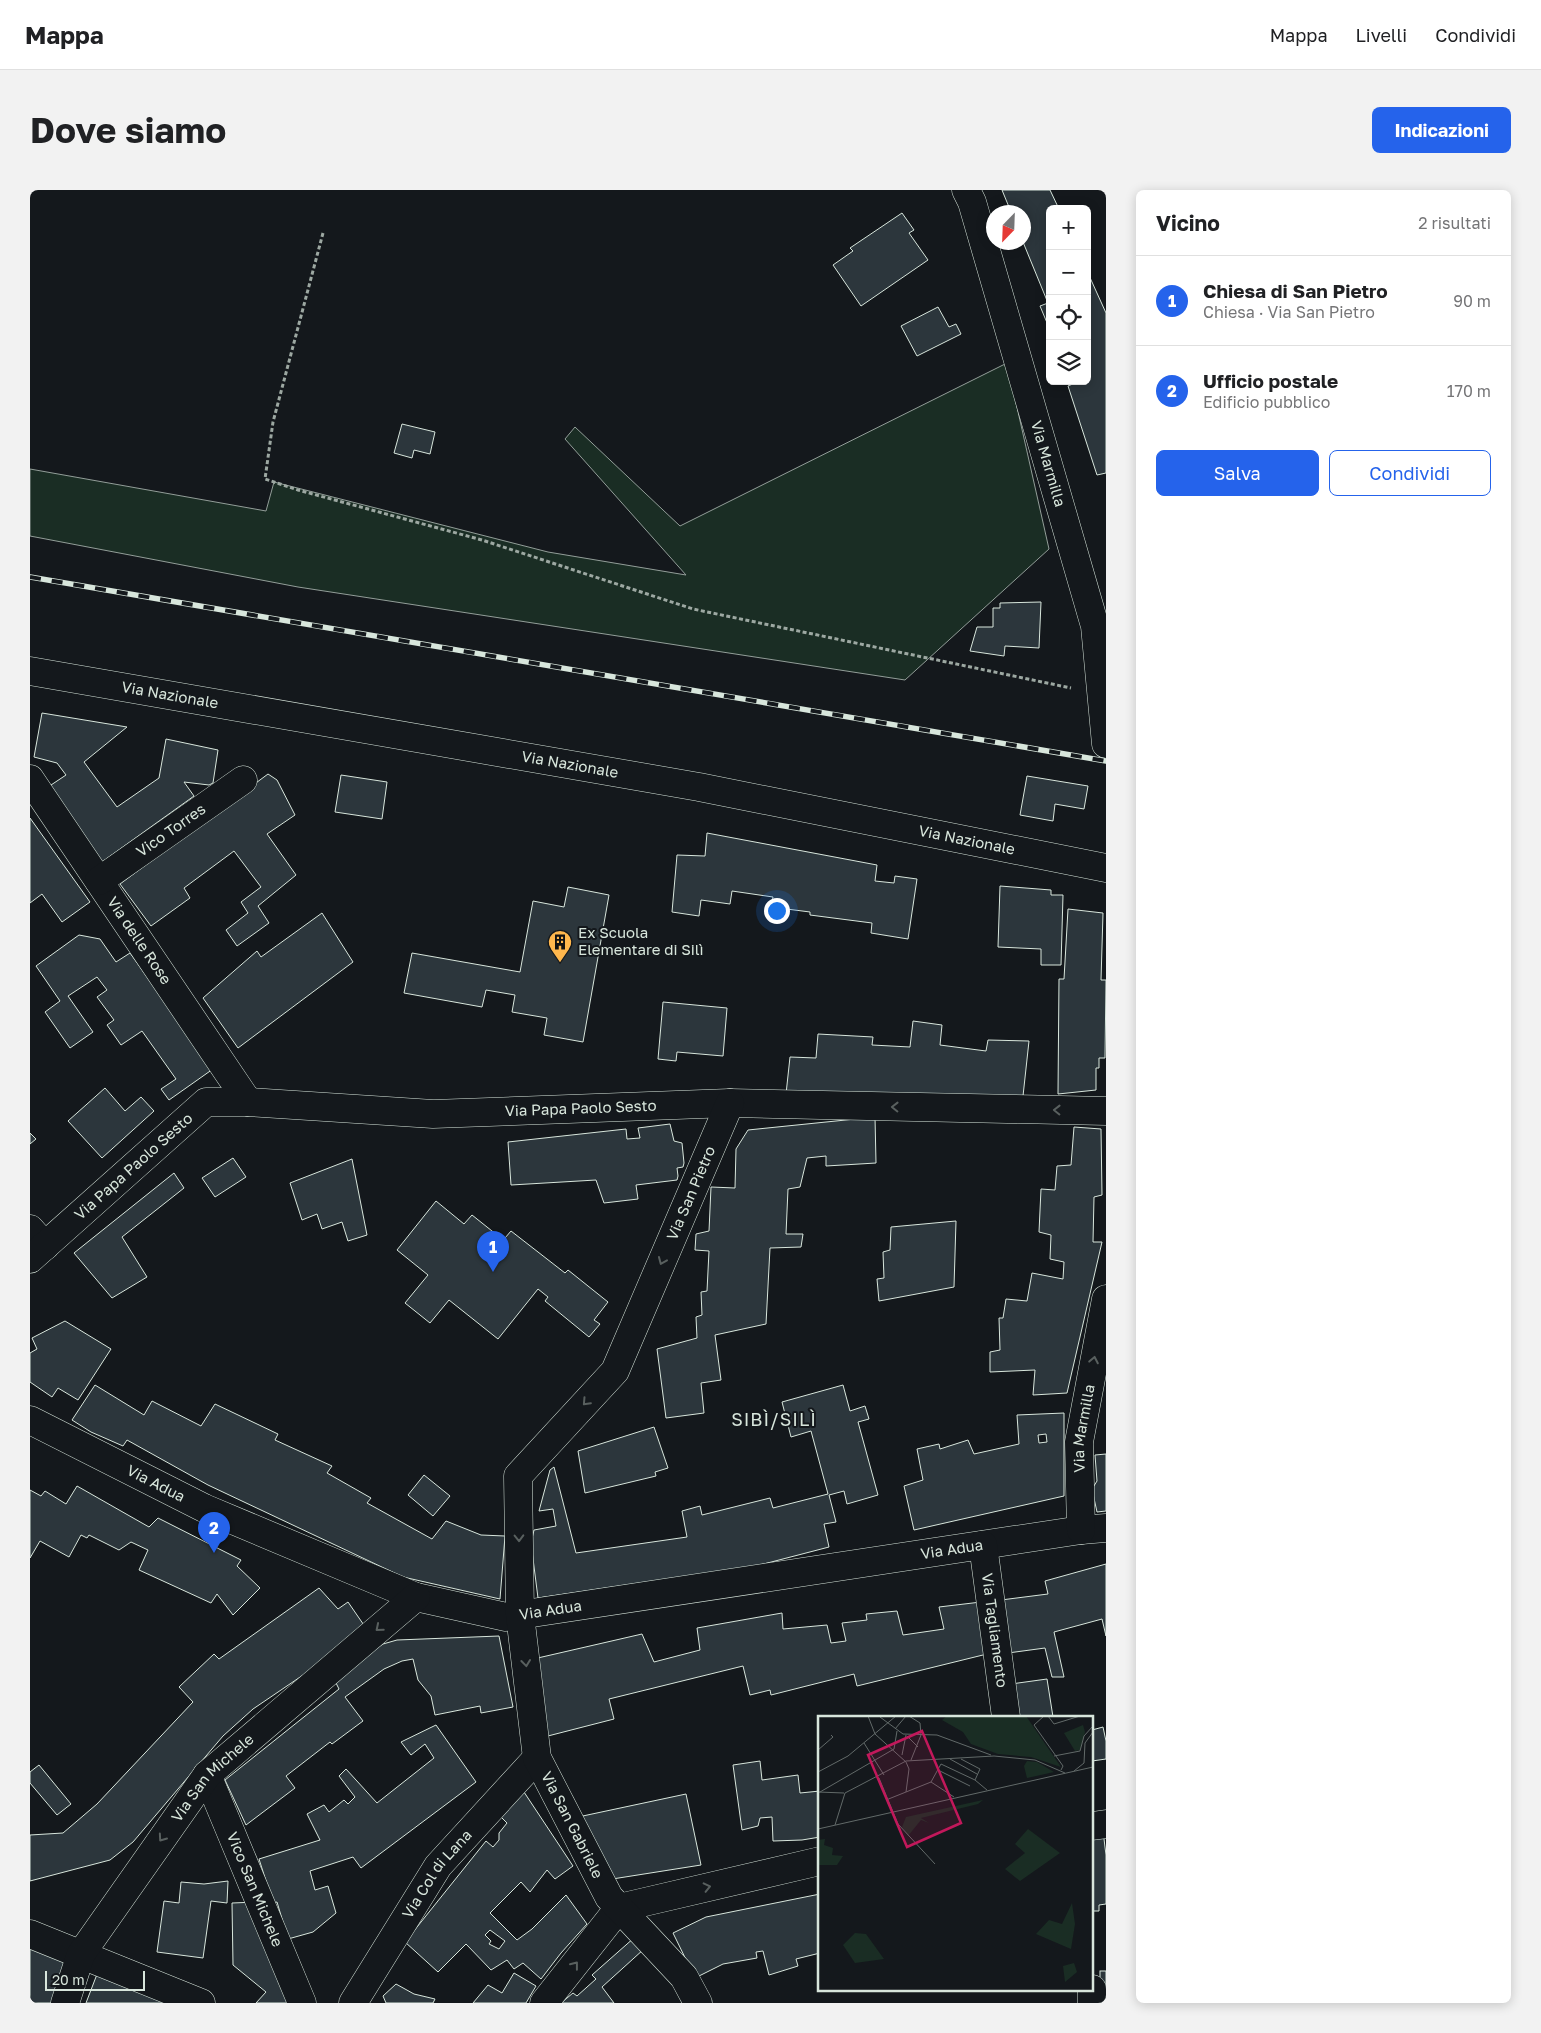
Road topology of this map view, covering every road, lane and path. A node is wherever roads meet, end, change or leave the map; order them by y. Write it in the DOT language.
graph roads {
  1 [pos="966,190"];
  2 [pos="323,232"];
  3 [pos="30,671"];
  4 [pos="1101,695"];
  5 [pos="1106,744"];
  6 [pos="30,779"];
  7 [pos="243,780"];
  8 [pos="1106,868"];
  9 [pos="99,881"];
  10 [pos="248,1102"];
  11 [pos="730,1103"];
  12 [pos="1106,1110"];
  13 [pos="35,1245"];
  14 [pos="1106,1299"];
  15 [pos="30,1420"];
  16 [pos="1093,1529"];
  17 [pos="983,1545"];
  18 [pos="416,1597"];
  19 [pos="520,1615"];
  20 [pos="1006,1716"];
  21 [pos="537,1758"];
  22 [pos="207,1775"];
  23 [pos="818,1861"];
  24 [pos="619,1908"];
  25 [pos="30,1934"];
  26 [pos="81,1954"];
  27 [pos="1092,1990"];
  28 [pos="65,2003"];
  29 [pos="201,2003"];
  30 [pos="302,2003"];
  31 [pos="353,2003"];
  32 [pos="544,2003"];
  33 [pos="698,2003"];
  34 [pos="1092,2003"];
  1 -- 4 [label="street, Via Marmilla"];
  2 -- 4 [label="path"];
  3 -- 8 [label="street, Via Nazionale"];
  4 -- 5 [label="street, Via Marmilla"];
  6 -- 9 [label="street, Via delle Rose"];
  7 -- 9 [label="street, Vico Torres"];
  9 -- 10 [label="street, Via delle Rose"];
  10 -- 11 [label="street, Via Papa Paolo Sesto"];
  10 -- 13 [label="street, Via Papa Paolo Sesto"];
  12 -- 11 [label="street, one-way"];
  11 -- 19 [label="street, Via San Pietro, one-way"];
  16 -- 14 [label="street, Via Marmilla, one-way"];
  15 -- 18 [label="street, Via Adua"];
  16 -- 17 [label="street, Via Adua"];
  17 -- 19 [label="street, Via Adua"];
  17 -- 20 [label="street, Via Tagliamento"];
  18 -- 19 [label="street, Via Adua"];
  18 -- 22 [label="street, Via San Michele, one-way"];
  19 -- 21 [label="street, Via San Gabriele, one-way"];
  21 -- 24 [label="street, Via San Gabriele"];
  21 -- 31 [label="street, Via Col di Lana"];
  22 -- 26 [label="street, Via San Michele, one-way"];
  22 -- 30 [label="street, Vico San Michele"];
  24 -- 23 [label="street, one-way"];
  32 -- 24 [label="street, one-way"];
  24 -- 33 [label="street, Via San Gabriele"];
  25 -- 26 [label="street"];
  26 -- 28 [label="street, Via San Michele"];
  26 -- 29 [label="street"];
  27 -- 34 [label="street"];
}
